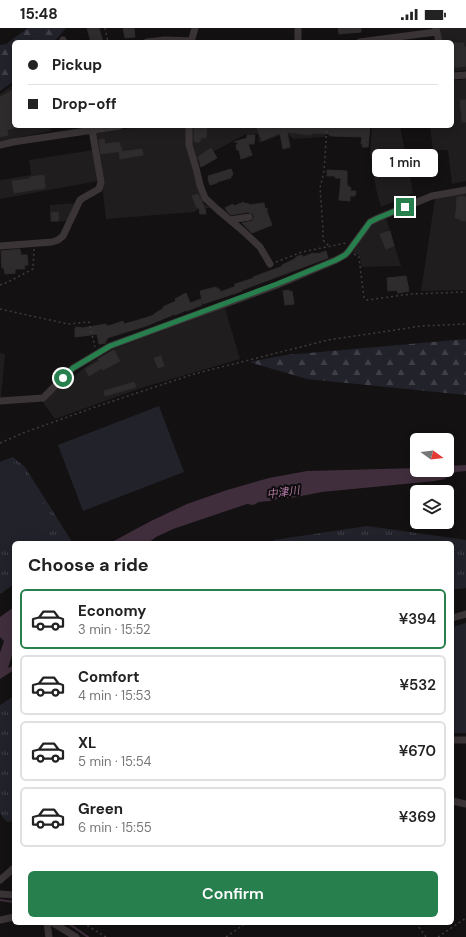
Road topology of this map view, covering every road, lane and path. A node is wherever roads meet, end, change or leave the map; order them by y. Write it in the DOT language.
graph roads {
  1 [pos="105,28"];
  2 [pos="195,28"];
  3 [pos="298,28"];
  4 [pos="436,30"];
  5 [pos="108,40"];
  6 [pos="192,40"];
  7 [pos="298,40"];
  8 [pos="373,40"];
  9 [pos="438,40"];
  10 [pos="466,75"];
  11 [pos="454,76"];
  12 [pos="89,128"];
  13 [pos="189,128"];
  14 [pos="327,128"];
  15 [pos="0,145"];
  16 [pos="466,190"];
  17 [pos="249,217"];
  18 [pos="230,220"];
  19 [pos="356,241"];
  20 [pos="34,243"];
  21 [pos="0,246"];
  22 [pos="329,246"];
  23 [pos="348,252"];
  24 [pos="270,264"];
  25 [pos="0,285"];
  26 [pos="466,292"];
  27 [pos="0,309"];
  28 [pos="466,324"];
  29 [pos="96,354"];
  30 [pos="0,401"];
  31 [pos="0,443"];
  32 [pos="466,614"];
  33 [pos="454,617"];
  34 [pos="454,740"];
  35 [pos="466,740"];
  36 [pos="454,801"];
  37 [pos="466,804"];
  38 [pos="12,870"];
  39 [pos="0,880"];
  40 [pos="0,894"];
  41 [pos="12,894"];
  42 [pos="12,917"];
  43 [pos="466,918"];
  44 [pos="0,920"];
  45 [pos="47,925"];
  46 [pos="56,925"];
  47 [pos="86,925"];
  48 [pos="243,925"];
  49 [pos="417,925"];
  50 [pos="49,937"];
  51 [pos="76,937"];
  52 [pos="106,937"];
  53 [pos="226,937"];
  54 [pos="426,937"];
  55 [pos="438,937"];
  1 -- 5 [label="path"];
  2 -- 6 [label="street"];
  3 -- 7 [label="street"];
  4 -- 8 [label="street"];
  4 -- 9 [label="street"];
  10 -- 11 [label="street"];
  12 -- 15 [label="street"];
  12 -- 20 [label="street"];
  13 -- 18 [label="street"];
  14 -- 22 [label="path"];
  16 -- 19 [label="street"];
  17 -- 18 [label="street"];
  18 -- 24 [label="street"];
  19 -- 22 [label="path"];
  19 -- 23 [label="street"];
  20 -- 21 [label="street"];
  20 -- 25 [label="path"];
  22 -- 24 [label="path"];
  23 -- 26 [label="path"];
  23 -- 29 [label="street"];
  27 -- 29 [label="path"];
  28 -- 31 [label="path"];
  29 -- 30 [label="street"];
  32 -- 33 [label="street"];
  34 -- 35 [label="street"];
  36 -- 37 [label="street"];
  38 -- 39 [label="street"];
  40 -- 41 [label="street"];
  42 -- 44 [label="street"];
  43 -- 55 [label="path"];
  45 -- 50 [label="street"];
  46 -- 51 [label="street"];
  47 -- 52 [label="path"];
  48 -- 53 [label="path"];
  49 -- 54 [label="path"];
}
